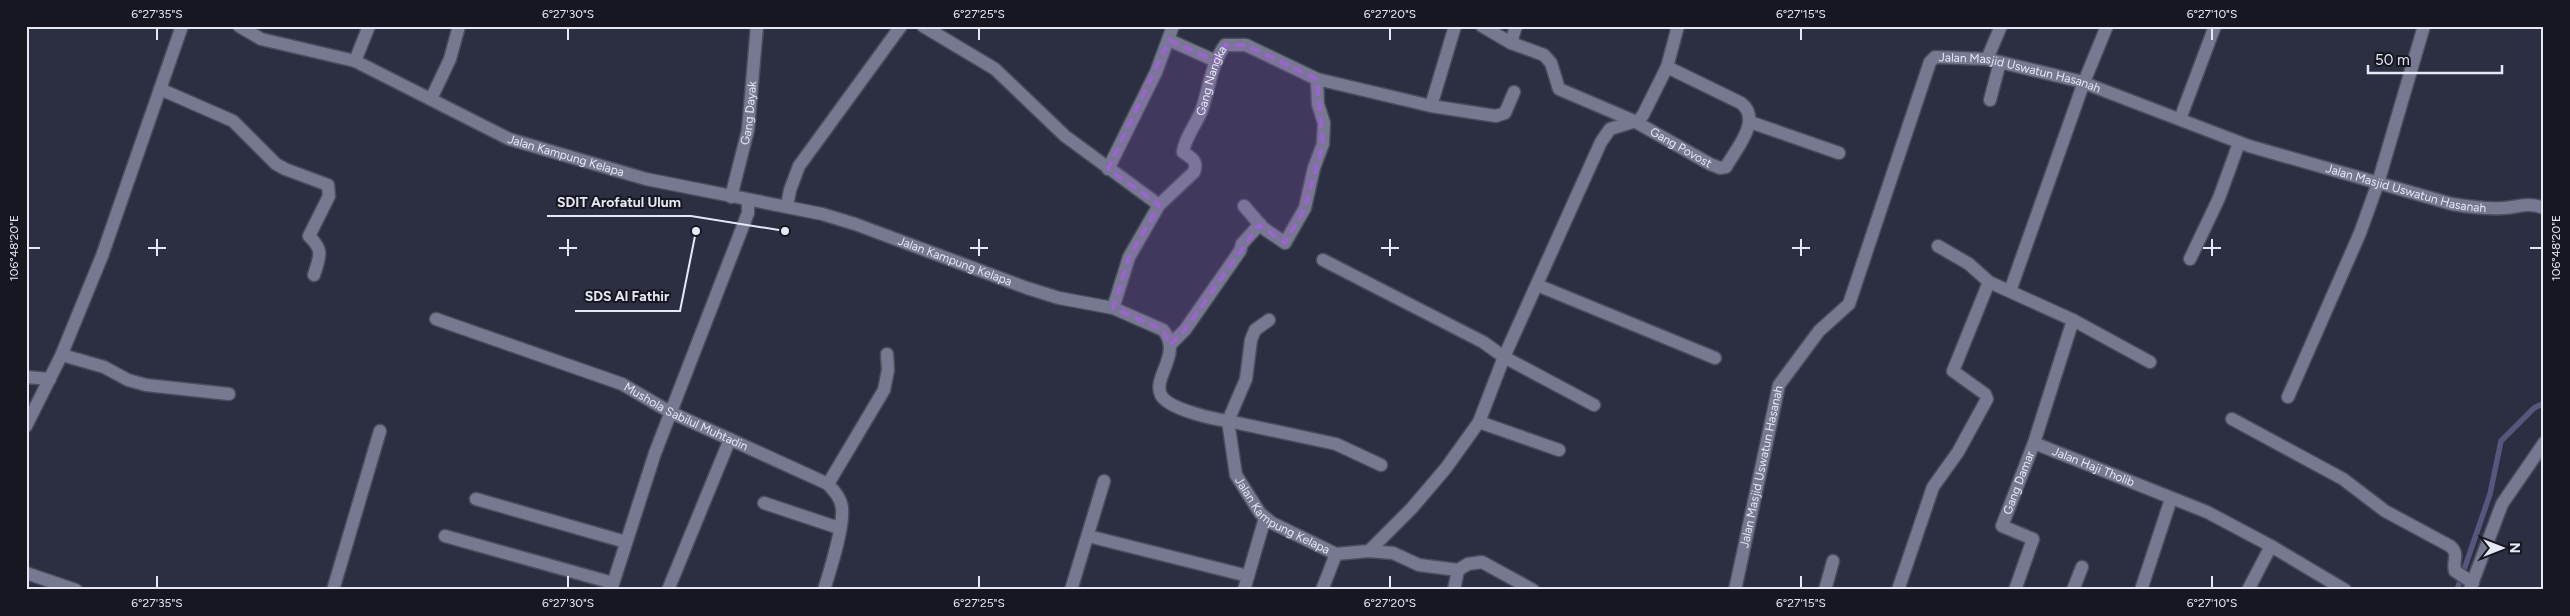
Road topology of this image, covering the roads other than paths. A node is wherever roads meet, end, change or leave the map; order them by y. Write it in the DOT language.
graph roads {
  1 [pos="182,26"];
  2 [pos="239,26"];
  3 [pos="368,26"];
  4 [pos="459,26"];
  5 [pos="757,26"];
  6 [pos="901,26"];
  7 [pos="923,26"];
  8 [pos="1173,26"];
  9 [pos="1455,26"];
  10 [pos="1482,26"];
  11 [pos="1516,26"];
  12 [pos="1678,26"];
  13 [pos="2001,26"];
  14 [pos="2108,26"];
  15 [pos="2215,26"];
  16 [pos="2424,26"];
  17 [pos="1169,40"];
  18 [pos="1511,43"];
  19 [pos="355,61"];
  20 [pos="1216,61"];
  21 [pos="1994,61"];
  22 [pos="1667,67"];
  23 [pos="1318,79"];
  24 [pos="2084,82"];
  25 [pos="160,89"];
  26 [pos="1514,92"];
  27 [pos="431,99"];
  28 [pos="1990,100"];
  29 [pos="1431,106"];
  30 [pos="2180,119"];
  31 [pos="1634,121"];
  32 [pos="1750,122"];
  33 [pos="2239,142"];
  34 [pos="1839,153"];
  35 [pos="1108,169"];
  36 [pos="2378,183"];
  37 [pos="731,197"];
  38 [pos="748,200"];
  39 [pos="1158,205"];
  40 [pos="788,206"];
  41 [pos="1244,206"];
  42 [pos="2544,208"];
  43 [pos="1260,224"];
  44 [pos="1938,246"];
  45 [pos="2190,258"];
  46 [pos="1323,260"];
  47 [pos="314,274"];
  48 [pos="1989,282"];
  49 [pos="1537,285"];
  50 [pos="2010,290"];
  51 [pos="1113,308"];
  52 [pos="436,319"];
  53 [pos="1269,320"];
  54 [pos="2073,320"];
  55 [pos="1170,345"];
  56 [pos="888,354"];
  57 [pos="62,355"];
  58 [pos="1504,356"];
  59 [pos="1716,358"];
  60 [pos="2150,362"];
  61 [pos="26,377"];
  62 [pos="50,379"];
  63 [pos="229,394"];
  64 [pos="2288,397"];
  65 [pos="1594,405"];
  66 [pos="670,412"];
  67 [pos="2232,419"];
  68 [pos="1228,421"];
  69 [pos="1479,422"];
  70 [pos="26,426"];
  71 [pos="380,430"];
  72 [pos="730,439"];
  73 [pos="2034,443"];
  74 [pos="2544,443"];
  75 [pos="1559,450"];
  76 [pos="1381,466"];
  77 [pos="1104,481"];
  78 [pos="828,484"];
  79 [pos="2171,499"];
  80 [pos="476,500"];
  81 [pos="764,503"];
  82 [pos="1265,518"];
  83 [pos="839,528"];
  84 [pos="445,536"];
  85 [pos="1088,536"];
  86 [pos="626,542"];
  87 [pos="2271,546"];
  88 [pos="1369,551"];
  89 [pos="1336,554"];
  90 [pos="1833,561"];
  91 [pos="2082,567"];
  92 [pos="1458,570"];
  93 [pos="26,573"];
  94 [pos="1248,576"];
  95 [pos="2470,584"];
  96 [pos="612,586"];
  97 [pos="826,589"];
  98 [pos="76,590"];
  99 [pos="334,590"];
  100 [pos="668,590"];
  101 [pos="1071,590"];
  102 [pos="1244,590"];
  103 [pos="1322,590"];
  104 [pos="1454,590"];
  105 [pos="1533,590"];
  106 [pos="1735,590"];
  107 [pos="1825,590"];
  108 [pos="1898,590"];
  109 [pos="2015,590"];
  110 [pos="2072,590"];
  111 [pos="2141,590"];
  112 [pos="2248,590"];
  113 [pos="2345,590"];
  1 -- 25 [label="street"];
  2 -- 19 [label="street, Jalan Kampung Kelapa"];
  3 -- 19 [label="street"];
  4 -- 27 [label="street"];
  5 -- 37 [label="street, Gang Dayak"];
  6 -- 40 [label="street"];
  7 -- 35 [label="street"];
  8 -- 17 [label="street"];
  9 -- 29 [label="street"];
  10 -- 18 [label="street"];
  11 -- 18 [label="street"];
  12 -- 22 [label="street"];
  13 -- 21 [label="street"];
  14 -- 24 [label="street"];
  15 -- 30 [label="street"];
  16 -- 36 [label="street"];
  17 -- 20 [label="street"];
  17 -- 35 [label="street"];
  18 -- 31 [label="street"];
  19 -- 27 [label="street, Jalan Kampung Kelapa"];
  20 -- 23 [label="street, Gang Nangka"];
  20 -- 39 [label="street, Gang Nangka"];
  21 -- 24 [label="street, Jalan Masjid Uswatun Hasanah"];
  21 -- 28 [label="street"];
  21 -- 106 [label="street, Jalan Masjid Uswatun Hasanah"];
  22 -- 31 [label="street"];
  22 -- 32 [label="street"];
  23 -- 29 [label="street, Gang Nangka"];
  23 -- 43 [label="street"];
  24 -- 30 [label="street, Jalan Masjid Uswatun Hasanah"];
  24 -- 50 [label="street"];
  25 -- 47 [label="street"];
  25 -- 57 [label="street"];
  26 -- 29 [label="street, Gang Nangka"];
  27 -- 37 [label="street, Jalan Kampung Kelapa"];
  30 -- 33 [label="street, Jalan Masjid Uswatun Hasanah"];
  31 -- 32 [label="street, Gang Povost"];
  31 -- 49 [label="street"];
  32 -- 34 [label="street"];
  33 -- 36 [label="street, Jalan Masjid Uswatun Hasanah"];
  33 -- 45 [label="street"];
  35 -- 39 [label="street"];
  36 -- 42 [label="street, Jalan Masjid Uswatun Hasanah"];
  36 -- 64 [label="street"];
  37 -- 38 [label="street, Jalan Kampung Kelapa"];
  38 -- 40 [label="street, Jalan Kampung Kelapa"];
  38 -- 66 [label="street"];
  39 -- 51 [label="street, Gang Nangka"];
  40 -- 51 [label="street, Jalan Kampung Kelapa"];
  41 -- 43 [label="street"];
  43 -- 55 [label="street"];
  44 -- 48 [label="street"];
  46 -- 58 [label="street"];
  48 -- 50 [label="street"];
  48 -- 108 [label="street"];
  49 -- 58 [label="street"];
  49 -- 59 [label="street"];
  50 -- 54 [label="street"];
  51 -- 55 [label="street, Jalan Kampung Kelapa"];
  52 -- 66 [label="street, Mushola Sabilul Muhtadin"];
  53 -- 68 [label="street"];
  54 -- 60 [label="street"];
  54 -- 73 [label="street"];
  55 -- 68 [label="street"];
  56 -- 78 [label="street"];
  57 -- 62 [label="street"];
  57 -- 63 [label="street"];
  58 -- 65 [label="street"];
  58 -- 69 [label="street"];
  61 -- 62 [label="street"];
  62 -- 70 [label="street"];
  66 -- 72 [label="street, Mushola Sabilul Muhtadin"];
  66 -- 86 [label="street"];
  67 -- 95 [label="street"];
  68 -- 76 [label="street"];
  68 -- 82 [label="street, Jalan Kampung Kelapa"];
  69 -- 75 [label="street"];
  69 -- 88 [label="street"];
  71 -- 99 [label="street"];
  72 -- 78 [label="street, Mushola Sabilul Muhtadin"];
  72 -- 100 [label="street"];
  73 -- 79 [label="street, Jalan Haji Tholib"];
  73 -- 109 [label="street, Gang Damar"];
  74 -- 95 [label="street"];
  77 -- 85 [label="street"];
  78 -- 83 [label="street"];
  79 -- 87 [label="street, Jalan Haji Tholib"];
  79 -- 111 [label="street"];
  80 -- 86 [label="street"];
  81 -- 83 [label="street"];
  82 -- 89 [label="street, Jalan Kampung Kelapa"];
  82 -- 94 [label="street"];
  83 -- 97 [label="street"];
  84 -- 96 [label="street"];
  85 -- 94 [label="street"];
  85 -- 101 [label="street"];
  86 -- 96 [label="street"];
  87 -- 112 [label="street"];
  87 -- 113 [label="street, Jalan Haji Tholib"];
  88 -- 89 [label="street, Jalan Kampung Kelapa"];
  88 -- 92 [label="street, Jalan Kampung Kelapa"];
  89 -- 103 [label="street"];
  90 -- 107 [label="street"];
  91 -- 110 [label="street"];
  92 -- 104 [label="street"];
  92 -- 105 [label="street, Jalan Kampung Kelapa"];
  93 -- 98 [label="street"];
  94 -- 102 [label="street"];
}
